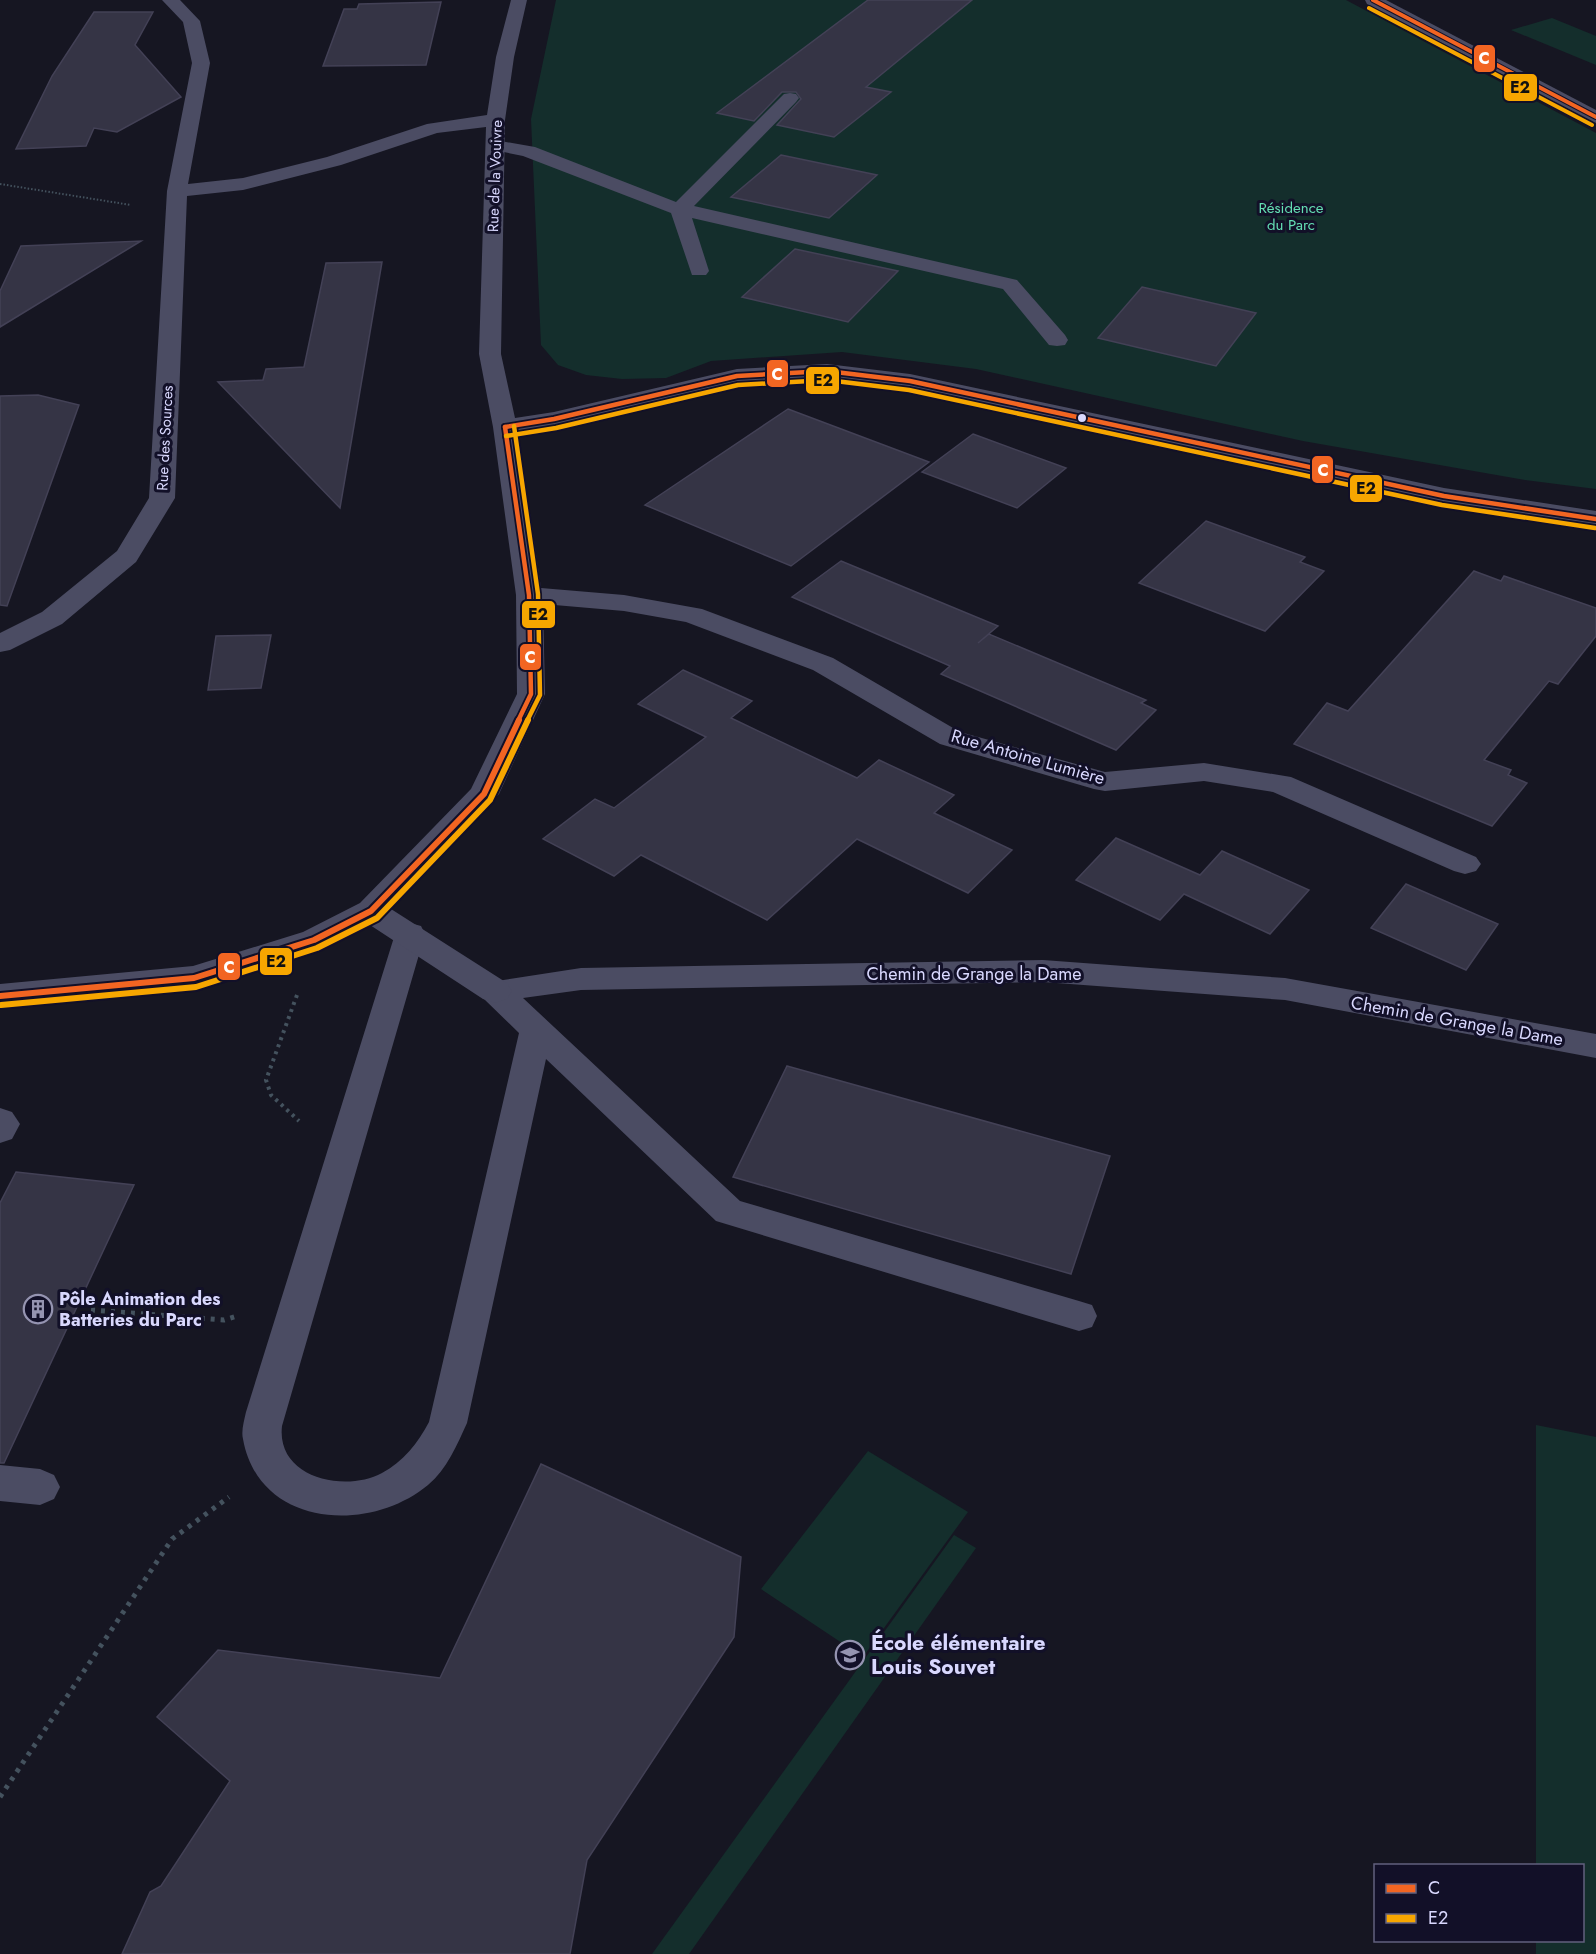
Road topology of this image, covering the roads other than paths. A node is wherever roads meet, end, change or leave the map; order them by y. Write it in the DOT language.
graph roads {
  1 [pos="170,0"];
  2 [pos="519,0"];
  3 [pos="1373,0"];
  4 [pos="790,98"];
  5 [pos="1596,117"];
  6 [pos="496,120"];
  7 [pos="495,145"];
  8 [pos="176,202"];
  9 [pos="680,209"];
  10 [pos="699,270"];
  11 [pos="1057,340"];
  12 [pos="505,427"];
  13 [pos="1596,519"];
  14 [pos="529,595"];
  15 [pos="0,644"];
  16 [pos="1466,864"];
  17 [pos="371,911"];
  18 [pos="410,934"];
  19 [pos="495,991"];
  20 [pos="0,996"];
  21 [pos="536,1031"];
  22 [pos="1596,1046"];
  23 [pos="0,1121"];
  24 [pos="0,1130"];
  25 [pos="1079,1316"];
  26 [pos="0,1483"];
  27 [pos="40,1487"];
  1 -- 8 [label="street, Rue des Sources"];
  2 -- 6 [label="street, Rue de la Vouivre"];
  3 -- 5 [label="street"];
  4 -- 9 [label="lane"];
  6 -- 7 [label="street, Rue de la Vouivre"];
  6 -- 8 [label="street"];
  7 -- 9 [label="lane"];
  7 -- 12 [label="street, Rue de la Vouivre"];
  8 -- 15 [label="street, Rue des Sources"];
  9 -- 10 [label="lane"];
  9 -- 11 [label="lane"];
  12 -- 13 [label="street"];
  12 -- 14 [label="street, Rue de la Vouivre"];
  14 -- 16 [label="street, Rue Antoine Lumière"];
  14 -- 17 [label="street, Rue de la Vouivre"];
  17 -- 18 [label="street"];
  17 -- 20 [label="street, Rue de la Vouivre"];
  18 -- 19 [label="street"];
  18 -- 21 [label="lane"];
  19 -- 21 [label="lane"];
  19 -- 22 [label="lane, Chemin de Grange la Dame"];
  21 -- 25 [label="lane"];
  23 -- 24 [label="lane"];
  26 -- 27 [label="lane"];
}
